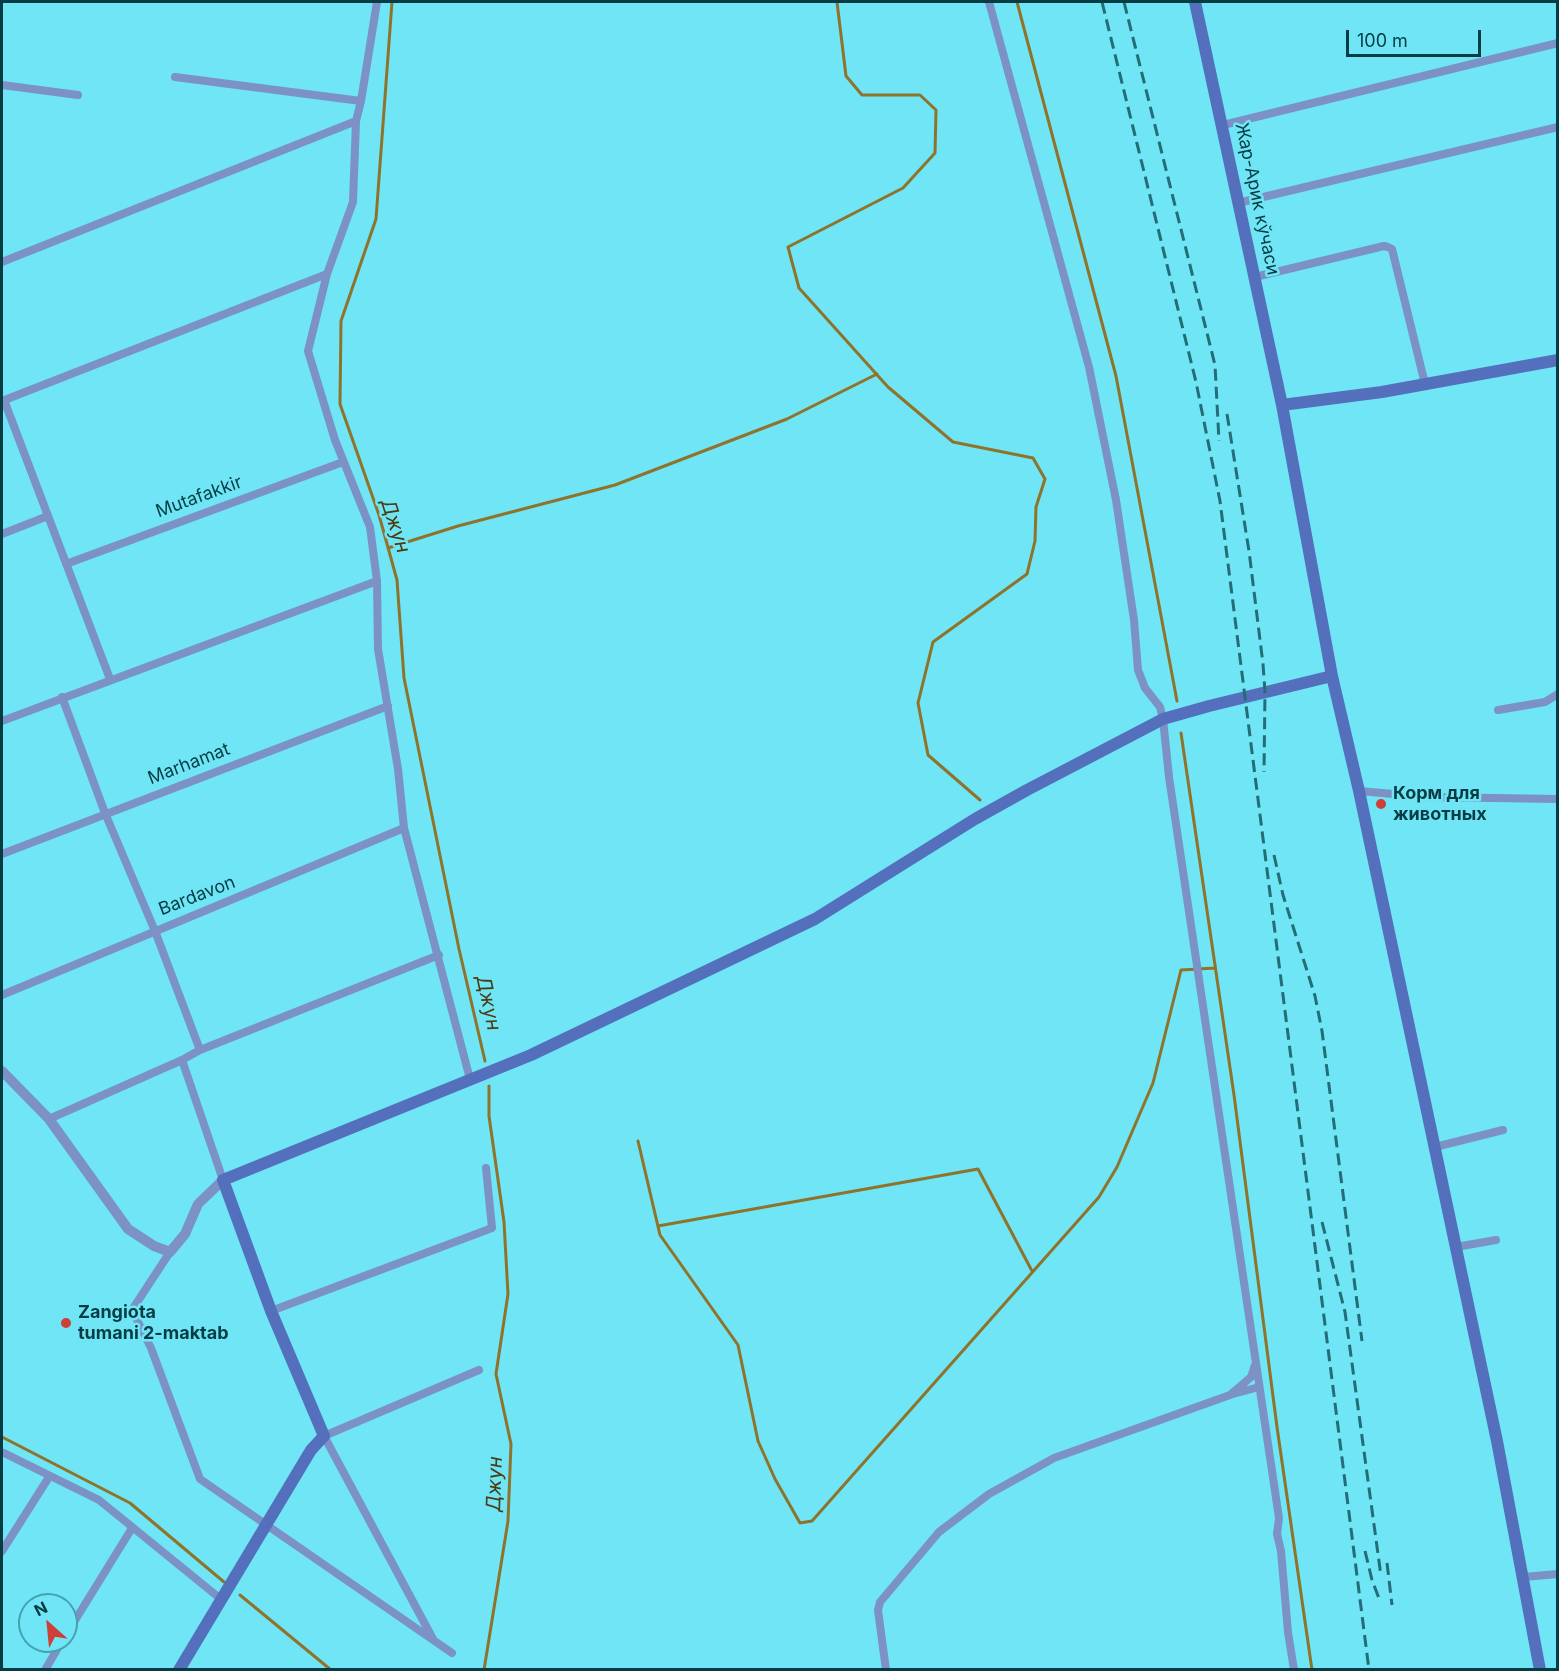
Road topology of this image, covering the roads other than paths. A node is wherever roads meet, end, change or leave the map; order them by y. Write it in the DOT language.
graph roads {
  1 [pos="377,2"];
  2 [pos="989,2"];
  3 [pos="1195,2"];
  4 [pos="1557,42"];
  5 [pos="175,77"];
  6 [pos="2,85"];
  7 [pos="78,95"];
  8 [pos="361,101"];
  9 [pos="356,121"];
  10 [pos="1223,125"];
  11 [pos="1557,127"];
  12 [pos="1238,203"];
  13 [pos="2,262"];
  14 [pos="327,274"];
  15 [pos="1254,277"];
  16 [pos="1557,360"];
  17 [pos="1425,384"];
  18 [pos="3,400"];
  19 [pos="1282,405"];
  20 [pos="344,462"];
  21 [pos="48,516"];
  22 [pos="2,534"];
  23 [pos="66,564"];
  24 [pos="377,581"];
  25 [pos="1332,676"];
  26 [pos="110,679"];
  27 [pos="1557,694"];
  28 [pos="62,697"];
  29 [pos="388,706"];
  30 [pos="1498,710"];
  31 [pos="1164,719"];
  32 [pos="2,722"];
  33 [pos="1359,791"];
  34 [pos="1557,799"];
  35 [pos="105,813"];
  36 [pos="404,828"];
  37 [pos="2,854"];
  38 [pos="155,931"];
  39 [pos="439,955"];
  40 [pos="2,995"];
  41 [pos="200,1050"];
  42 [pos="182,1060"];
  43 [pos="2,1071"];
  44 [pos="470,1079"];
  45 [pos="49,1119"];
  46 [pos="1503,1130"];
  47 [pos="1435,1147"];
  48 [pos="486,1168"];
  49 [pos="223,1180"];
  50 [pos="1496,1240"];
  51 [pos="1456,1247"];
  52 [pos="170,1252"];
  53 [pos="271,1311"];
  54 [pos="1256,1362"];
  55 [pos="479,1370"];
  56 [pos="1259,1387"];
  57 [pos="1230,1395"];
  58 [pos="324,1436"];
  59 [pos="4,1454"];
  60 [pos="49,1477"];
  61 [pos="267,1524"];
  62 [pos="132,1528"];
  63 [pos="2,1551"];
  64 [pos="1557,1574"];
  65 [pos="1523,1577"];
  66 [pos="222,1600"];
  67 [pos="78,1616"];
  68 [pos="434,1640"];
  69 [pos="55,1653"];
  70 [pos="453,1653"];
  71 [pos="45,1670"];
  72 [pos="179,1670"];
  73 [pos="886,1670"];
  74 [pos="1294,1670"];
  75 [pos="1540,1670"];
  1 -- 8 [label="street"];
  2 -- 31 [label="street"];
  3 -- 10 [label="main road, Жар-Арик кўчаси"];
  4 -- 10 [label="street"];
  5 -- 8 [label="street"];
  6 -- 7 [label="street"];
  8 -- 9 [label="street"];
  9 -- 13 [label="street"];
  9 -- 14 [label="street"];
  10 -- 12 [label="main road, Жар-Арик кўчаси"];
  11 -- 12 [label="street"];
  12 -- 15 [label="main road, Жар-Арик кўчаси"];
  14 -- 18 [label="street"];
  14 -- 20 [label="street"];
  15 -- 17 [label="street"];
  15 -- 19 [label="main road, Жар-Арик кўчаси"];
  16 -- 17 [label="main road"];
  17 -- 19 [label="main road"];
  18 -- 21 [label="street"];
  19 -- 25 [label="main road, Жар-Арик кўчаси"];
  20 -- 23 [label="street, Mutafakkir"];
  20 -- 24 [label="street"];
  21 -- 22 [label="street"];
  21 -- 23 [label="street"];
  23 -- 26 [label="street"];
  24 -- 26 [label="street"];
  24 -- 29 [label="street"];
  25 -- 31 [label="main road"];
  25 -- 33 [label="main road, Жар-Арик кўчаси"];
  26 -- 28 [label="street"];
  27 -- 30 [label="street"];
  28 -- 32 [label="street"];
  28 -- 35 [label="street"];
  29 -- 35 [label="street, Marhamat"];
  29 -- 36 [label="street"];
  31 -- 44 [label="main road"];
  31 -- 54 [label="street"];
  33 -- 34 [label="street"];
  33 -- 47 [label="main road, Жар-Арик кўчаси"];
  35 -- 37 [label="street, Marhamat"];
  35 -- 38 [label="street"];
  36 -- 38 [label="street, Bardavon"];
  36 -- 39 [label="street"];
  38 -- 40 [label="street, Bardavon"];
  38 -- 41 [label="street"];
  39 -- 41 [label="street"];
  39 -- 44 [label="street"];
  41 -- 42 [label="street"];
  42 -- 45 [label="street"];
  42 -- 49 [label="street"];
  43 -- 45 [label="street"];
  44 -- 49 [label="main road"];
  45 -- 52 [label="street"];
  46 -- 47 [label="street"];
  47 -- 51 [label="main road, Жар-Арик кўчаси"];
  48 -- 53 [label="street"];
  49 -- 52 [label="street"];
  49 -- 53 [label="main road"];
  50 -- 51 [label="street"];
  51 -- 65 [label="main road, Жар-Арик кўчаси"];
  52 -- 61 [label="street"];
  53 -- 58 [label="main road"];
  54 -- 56 [label="street"];
  54 -- 57 [label="street"];
  55 -- 58 [label="street"];
  56 -- 57 [label="street"];
  56 -- 74 [label="street"];
  57 -- 73 [label="street"];
  58 -- 61 [label="main road"];
  58 -- 68 [label="street"];
  59 -- 60 [label="street"];
  60 -- 62 [label="street"];
  60 -- 63 [label="street"];
  61 -- 66 [label="main road"];
  61 -- 68 [label="street"];
  62 -- 66 [label="street"];
  62 -- 67 [label="street"];
  64 -- 65 [label="street"];
  65 -- 75 [label="main road, Жар-Арик кўчаси"];
  66 -- 72 [label="main road"];
  68 -- 70 [label="street"];
  69 -- 71 [label="street"];
}
